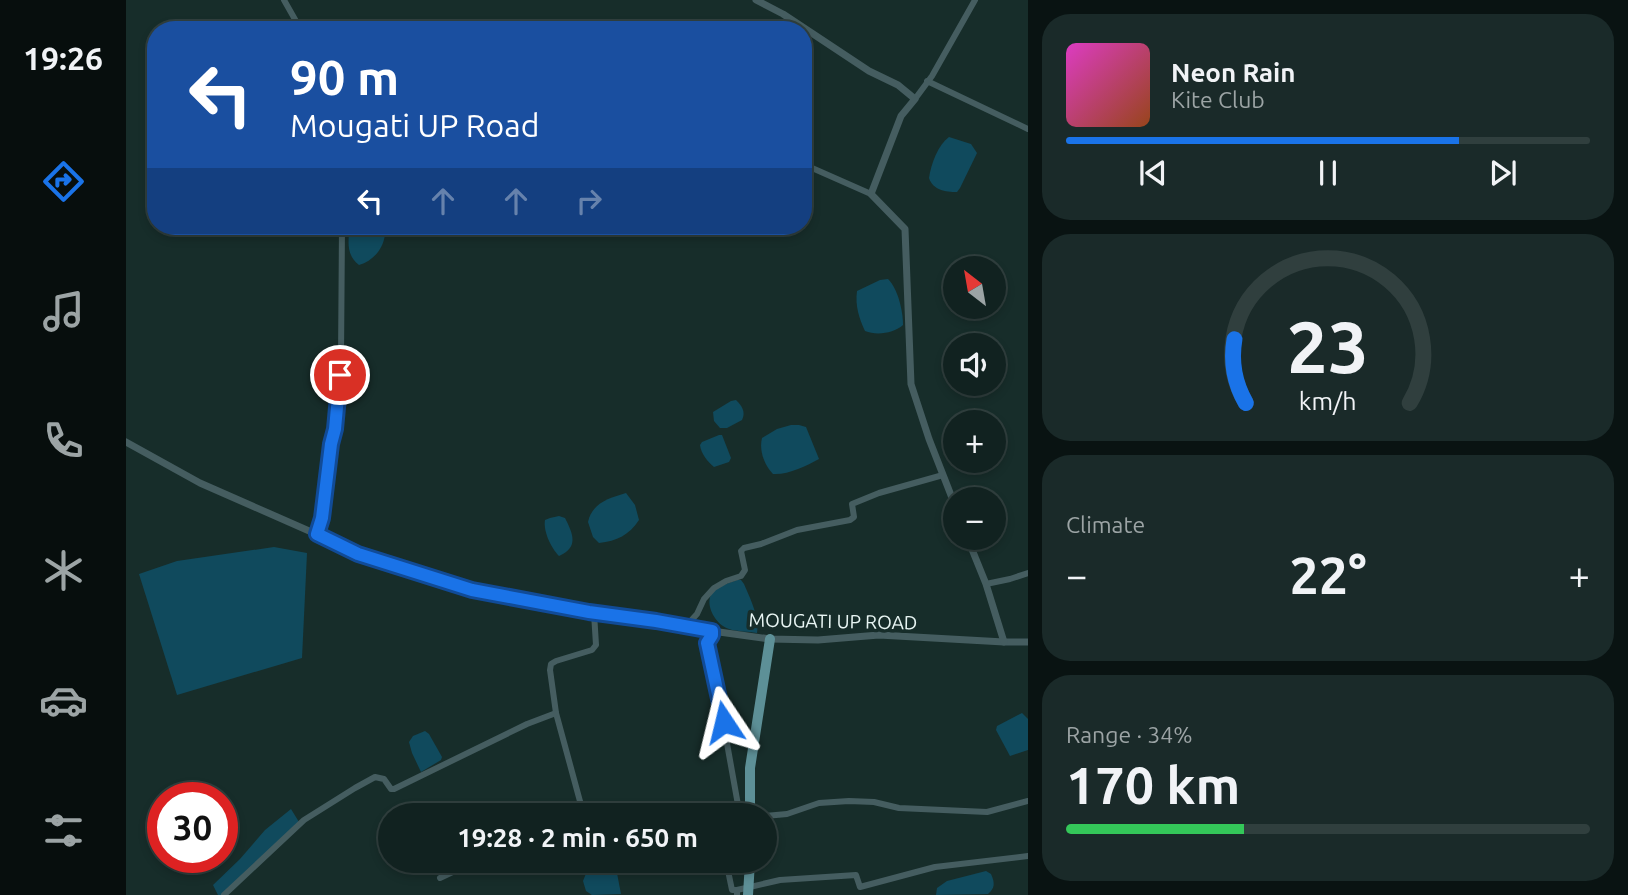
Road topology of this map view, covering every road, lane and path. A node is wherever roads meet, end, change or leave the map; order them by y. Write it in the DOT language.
graph roads {
  1 [pos="284,0"];
  2 [pos="756,0"];
  3 [pos="975,0"];
  4 [pos="295,21"];
  5 [pos="793,21"];
  6 [pos="812,34"];
  7 [pos="927,81"];
  8 [pos="915,99"];
  9 [pos="1028,129"];
  10 [pos="812,168"];
  11 [pos="871,194"];
  12 [pos="342,235"];
  13 [pos="126,442"];
  14 [pos="943,475"];
  15 [pos="948,487"];
  16 [pos="317,534"];
  17 [pos="972,550"];
  18 [pos="1028,573"];
  19 [pos="986,584"];
  20 [pos="594,613"];
  21 [pos="686,626"];
  22 [pos="712,631"];
  23 [pos="770,639"];
  24 [pos="1004,642"];
  25 [pos="1028,642"];
  26 [pos="556,712"];
  27 [pos="1028,801"];
  28 [pos="580,803"];
  29 [pos="738,803"];
  30 [pos="750,803"];
  31 [pos="777,815"];
  32 [pos="1028,856"];
  33 [pos="449,873"];
  34 [pos="728,873"];
  35 [pos="750,873"];
  36 [pos="440,877"];
  37 [pos="749,891"];
  38 [pos="737,893"];
  39 [pos="224,895"];
  1 -- 4 [label="street"];
  2 -- 5 [label="street"];
  3 -- 7 [label="street"];
  6 -- 8 [label="street"];
  7 -- 8 [label="street"];
  7 -- 9 [label="street"];
  8 -- 11 [label="street"];
  10 -- 11 [label="street"];
  11 -- 14 [label="street"];
  12 -- 16 [label="street"];
  13 -- 16 [label="street, MOUGATI UP ROAD"];
  14 -- 15 [label="street"];
  14 -- 21 [label="street"];
  16 -- 20 [label="street, MOUGATI UP ROAD"];
  17 -- 19 [label="street"];
  18 -- 19 [label="street"];
  19 -- 24 [label="street"];
  20 -- 21 [label="street, MOUGATI UP ROAD"];
  20 -- 26 [label="street"];
  21 -- 22 [label="street, MOUGATI UP ROAD"];
  22 -- 23 [label="street, MOUGATI UP ROAD"];
  22 -- 29 [label="street"];
  23 -- 24 [label="street, MOUGATI UP ROAD"];
  23 -- 30 [label="main road"];
  24 -- 25 [label="street, MOUGATI UP ROAD"];
  26 -- 28 [label="street"];
  26 -- 39 [label="street"];
  27 -- 31 [label="street"];
  32 -- 37 [label="street"];
  33 -- 36 [label="street"];
  34 -- 38 [label="street"];
  35 -- 37 [label="main road"];
  37 -- 38 [label="street"];
}
